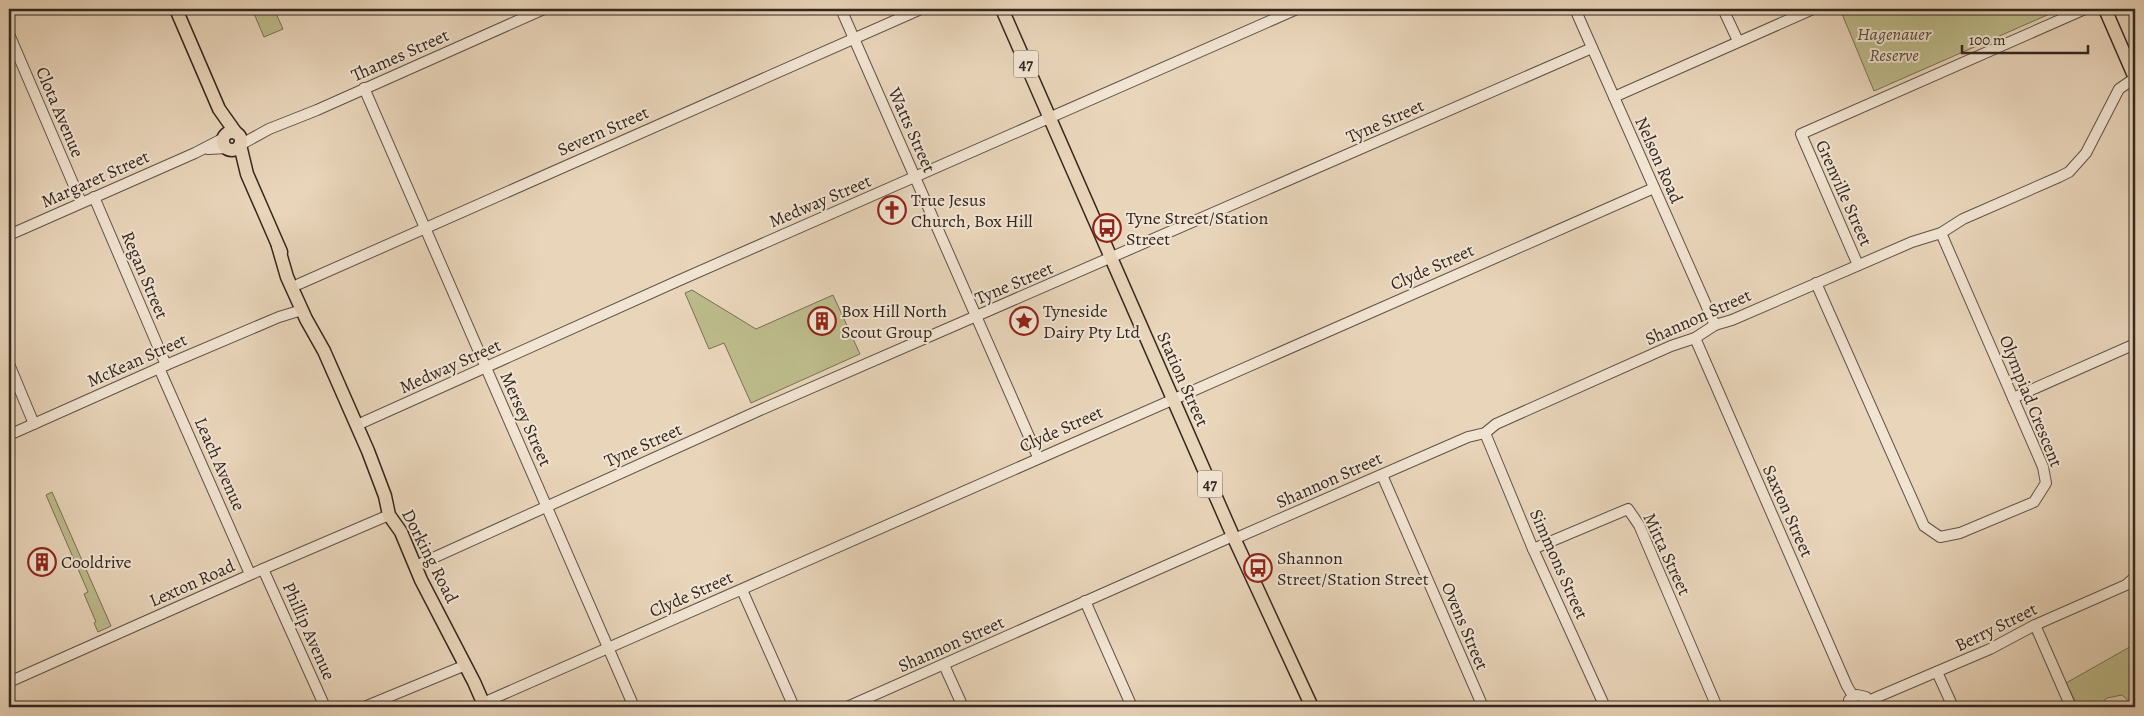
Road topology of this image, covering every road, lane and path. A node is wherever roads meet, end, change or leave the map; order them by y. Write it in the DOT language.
graph roads {
  1 [pos="176,9"];
  2 [pos="544,9"];
  3 [pos="841,9"];
  4 [pos="921,9"];
  5 [pos="1002,9"];
  6 [pos="1297,9"];
  7 [pos="1575,9"];
  8 [pos="1723,9"];
  9 [pos="1813,9"];
  10 [pos="2085,9"];
  11 [pos="2105,9"];
  12 [pos="9,34"];
  13 [pos="854,38"];
  14 [pos="1738,41"];
  15 [pos="1592,48"];
  16 [pos="2135,78"];
  17 [pos="364,88"];
  18 [pos="1614,97"];
  19 [pos="1050,119"];
  20 [pos="232,141"];
  21 [pos="915,178"];
  22 [pos="1654,188"];
  23 [pos="94,197"];
  24 [pos="81,202"];
  25 [pos="426,228"];
  26 [pos="1941,233"];
  27 [pos="9,235"];
  28 [pos="278,246"];
  29 [pos="1111,259"];
  30 [pos="1858,265"];
  31 [pos="299,284"];
  32 [pos="1816,284"];
  33 [pos="301,308"];
  34 [pos="976,317"];
  35 [pos="1715,325"];
  36 [pos="1695,338"];
  37 [pos="2135,344"];
  38 [pos="324,351"];
  39 [pos="9,364"];
  40 [pos="163,367"];
  41 [pos="486,368"];
  42 [pos="1173,398"];
  43 [pos="2013,398"];
  44 [pos="34,424"];
  45 [pos="357,425"];
  46 [pos="1485,432"];
  47 [pos="9,435"];
  48 [pos="368,451"];
  49 [pos="1038,457"];
  50 [pos="1382,475"];
  51 [pos="546,507"];
  52 [pos="389,516"];
  53 [pos="1234,538"];
  54 [pos="1533,549"];
  55 [pos="422,563"];
  56 [pos="263,569"];
  57 [pos="250,574"];
  58 [pos="2135,577"];
  59 [pos="742,590"];
  60 [pos="1085,601"];
  61 [pos="442,619"];
  62 [pos="2035,625"];
  63 [pos="608,648"];
  64 [pos="944,665"];
  65 [pos="463,666"];
  66 [pos="1937,672"];
  67 [pos="9,682"];
  68 [pos="1853,696"];
  69 [pos="1868,704"];
  70 [pos="482,706"];
  71 [pos="325,707"];
  72 [pos="364,707"];
  73 [pos="634,707"];
  74 [pos="794,707"];
  75 [pos="847,707"];
  76 [pos="963,707"];
  77 [pos="1132,707"];
  78 [pos="1312,707"];
  79 [pos="1483,707"];
  80 [pos="1605,707"];
  81 [pos="1717,707"];
  82 [pos="1848,707"];
  83 [pos="1953,707"];
  84 [pos="2071,707"];
  1 -- 20 [label="main road, Dorking Road"];
  2 -- 17 [label="street, Thames Street"];
  3 -- 13 [label="street, Watts Street"];
  4 -- 13 [label="street, Severn Street"];
  5 -- 19 [label="main road, Station Street / 47"];
  6 -- 19 [label="street, Medway Street"];
  7 -- 15 [label="street, Nelson Road"];
  8 -- 14 [label="street"];
  9 -- 14 [label="street"];
  10 -- 30 [label="street, Grenville Street"];
  11 -- 16 [label="main road"];
  12 -- 24 [label="street, Clota Avenue"];
  13 -- 21 [label="street, Watts Street"];
  13 -- 25 [label="street, Severn Street"];
  14 -- 18 [label="street"];
  15 -- 18 [label="street, Nelson Road"];
  15 -- 29 [label="street, Tyne Street"];
  16 -- 26 [label="street, Shannon Street"];
  17 -- 20 [label="street, Thames Street"];
  17 -- 25 [label="street, Mersey Street"];
  18 -- 22 [label="street, Nelson Road"];
  19 -- 21 [label="street, Medway Street"];
  19 -- 29 [label="main road, Station Street / 47"];
  20 -- 23 [label="street, Margaret Street"];
  20 -- 28 [label="main road, Dorking Road"];
  21 -- 34 [label="street, Watts Street"];
  21 -- 41 [label="street, Medway Street"];
  22 -- 35 [label="street, Nelson Road"];
  22 -- 42 [label="street, Clyde Street"];
  23 -- 24 [label="street, Margaret Street"];
  23 -- 40 [label="street, Regan Street"];
  24 -- 27 [label="street, Margaret Street"];
  25 -- 31 [label="street, Severn Street"];
  25 -- 41 [label="street, Mersey Street"];
  26 -- 30 [label="street, Shannon Street"];
  26 -- 43 [label="street, Olympiad Crescent"];
  28 -- 31 [label="main road, Dorking Road"];
  28 -- 33 [label="main road, Dorking Road"];
  29 -- 34 [label="street, Tyne Street"];
  29 -- 42 [label="main road, Station Street / 47"];
  30 -- 32 [label="street, Shannon Street"];
  31 -- 38 [label="main road, Dorking Road"];
  32 -- 35 [label="street, Shannon Street"];
  32 -- 43 [label="street, Olympiad Crescent"];
  33 -- 38 [label="main road, Dorking Road"];
  33 -- 40 [label="street, McKean Street"];
  34 -- 49 [label="street, Watts Street"];
  34 -- 51 [label="street, Tyne Street"];
  35 -- 36 [label="street, Shannon Street"];
  36 -- 46 [label="street, Shannon Street"];
  36 -- 68 [label="street, Saxton Street"];
  37 -- 43 [label="street"];
  38 -- 45 [label="main road, Dorking Road"];
  39 -- 44 [label="street"];
  40 -- 44 [label="street, McKean Street"];
  40 -- 57 [label="street, Leach Avenue"];
  41 -- 45 [label="street, Medway Street"];
  41 -- 51 [label="street, Mersey Street"];
  42 -- 49 [label="street, Clyde Street"];
  42 -- 53 [label="main road, Station Street / 47"];
  44 -- 47 [label="street, McKean Street"];
  45 -- 48 [label="main road, Dorking Road"];
  46 -- 50 [label="street, Shannon Street"];
  46 -- 54 [label="street, Simmons Street"];
  48 -- 52 [label="main road, Dorking Road"];
  48 -- 55 [label="main road, Dorking Road"];
  49 -- 59 [label="street, Clyde Street"];
  50 -- 53 [label="street, Shannon Street"];
  50 -- 79 [label="street, Ovens Street"];
  51 -- 55 [label="street, Tyne Street"];
  51 -- 63 [label="street, Mersey Street"];
  52 -- 56 [label="street, Lexton Road"];
  52 -- 61 [label="main road, Dorking Road"];
  53 -- 60 [label="street, Shannon Street"];
  53 -- 78 [label="main road, Station Street / 47"];
  54 -- 80 [label="street, Simmons Street"];
  54 -- 81 [label="street, Mitta Street"];
  55 -- 61 [label="main road, Dorking Road"];
  56 -- 57 [label="street, Lexton Road"];
  56 -- 71 [label="street, Phillip Avenue"];
  57 -- 67 [label="street, Lexton Road"];
  58 -- 62 [label="street, Berry Street"];
  59 -- 63 [label="street, Clyde Street"];
  59 -- 74 [label="street"];
  60 -- 64 [label="street, Shannon Street"];
  60 -- 77 [label="street"];
  61 -- 65 [label="main road, Dorking Road"];
  62 -- 66 [label="street, Berry Street"];
  62 -- 84 [label="street"];
  63 -- 70 [label="street, Clyde Street"];
  63 -- 73 [label="street, Mersey Street"];
  64 -- 75 [label="street, Shannon Street"];
  64 -- 76 [label="street"];
  65 -- 70 [label="main road, Dorking Road"];
  65 -- 72 [label="street"];
  66 -- 69 [label="street, Berry Street"];
  66 -- 83 [label="street"];
  68 -- 69 [label="street"];
  68 -- 82 [label="street"];
}
